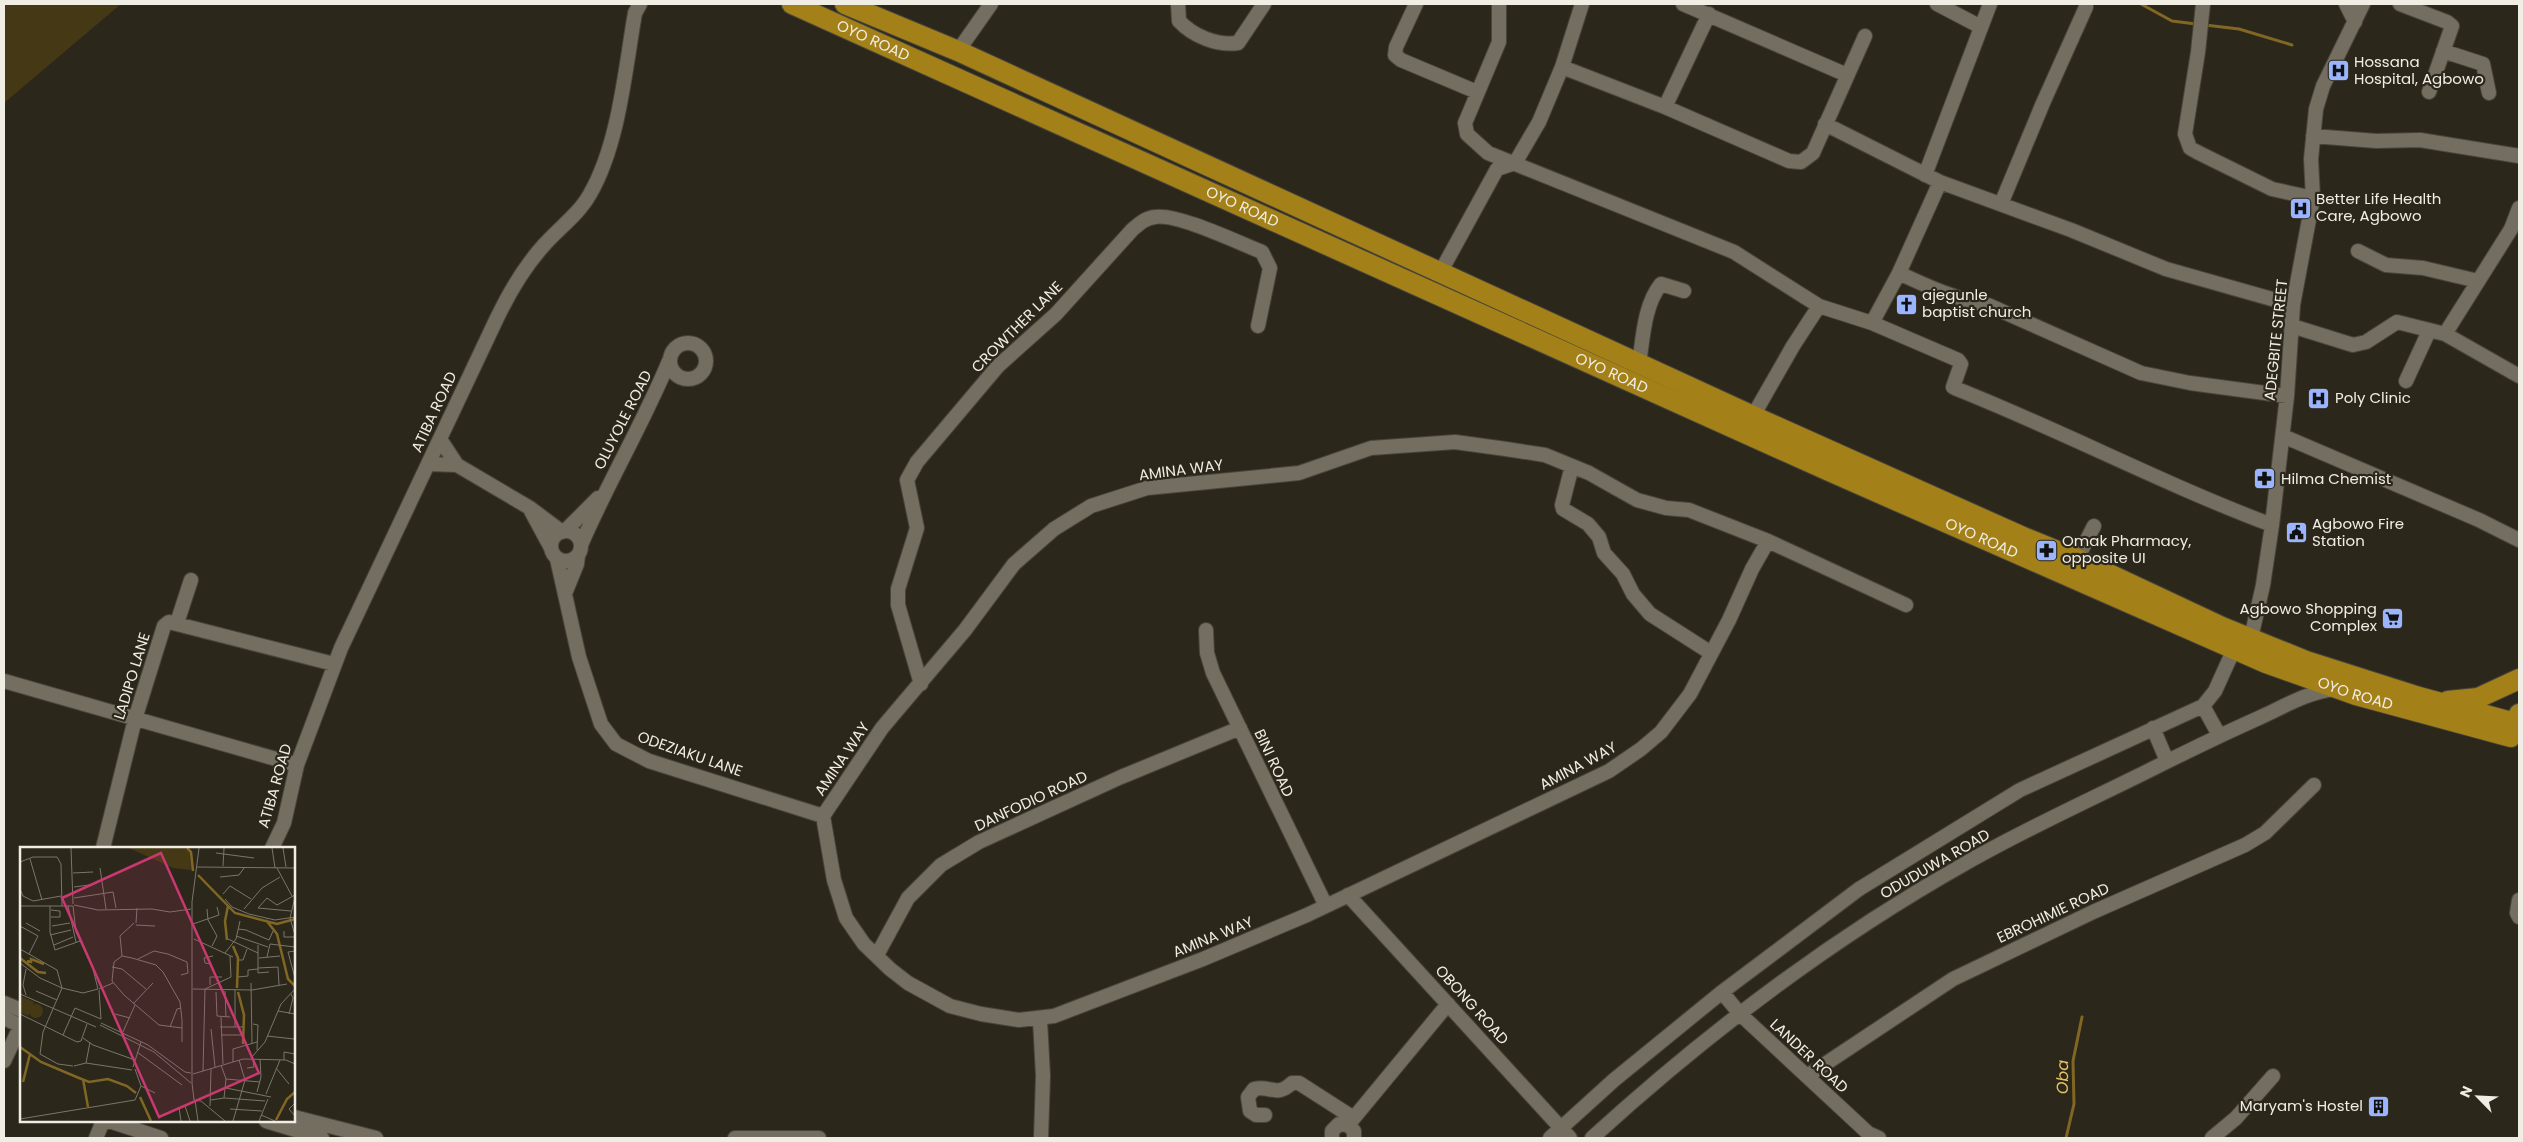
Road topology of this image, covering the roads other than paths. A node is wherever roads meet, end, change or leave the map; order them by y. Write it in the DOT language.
graph roads {
  1 [pos="640,4"];
  2 [pos="845,4"];
  3 [pos="991,4"];
  4 [pos="1178,4"];
  5 [pos="1264,4"];
  6 [pos="1416,4"];
  7 [pos="1498,4"];
  8 [pos="1582,4"];
  9 [pos="1683,4"];
  10 [pos="1937,4"];
  11 [pos="1990,4"];
  12 [pos="2203,4"];
  13 [pos="2346,4"];
  14 [pos="2363,4"];
  15 [pos="2400,4"];
  16 [pos="803,6"];
  17 [pos="2086,7"];
  18 [pos="1708,14"];
  19 [pos="2355,22"];
  20 [pos="1981,27"];
  21 [pos="1865,36"];
  22 [pos="958,51"];
  23 [pos="2443,51"];
  24 [pos="1562,67"];
  25 [pos="1847,75"];
  26 [pos="1477,92"];
  27 [pos="2429,92"];
  28 [pos="2489,93"];
  29 [pos="1665,107"];
  30 [pos="1824,124"];
  31 [pos="2313,136"];
  32 [pos="2519,156"];
  33 [pos="1515,162"];
  34 [pos="1925,175"];
  35 [pos="1940,182"];
  36 [pos="2313,198"];
  37 [pos="2001,204"];
  38 [pos="2519,208"];
  39 [pos="2358,251"];
  40 [pos="1440,273"];
  41 [pos="1898,273"];
  42 [pos="2478,281"];
  43 [pos="1684,291"];
  44 [pos="2293,305"];
  45 [pos="1819,306"];
  46 [pos="1872,323"];
  47 [pos="1258,326"];
  48 [pos="2292,326"];
  49 [pos="2428,331"];
  50 [pos="2445,334"];
  51 [pos="669,361"];
  52 [pos="1639,364"];
  53 [pos="2519,376"];
  54 [pos="2406,381"];
  55 [pos="2287,396"];
  56 [pos="1754,416"];
  57 [pos="2283,436"];
  58 [pos="440,439"];
  59 [pos="428,464"];
  60 [pos="457,465"];
  61 [pos="1572,466"];
  62 [pos="1873,480"];
  63 [pos="604,492"];
  64 [pos="530,508"];
  65 [pos="2272,525"];
  66 [pos="2094,526"];
  67 [pos="563,531"];
  68 [pos="2519,540"];
  69 [pos="1768,542"];
  70 [pos="579,550"];
  71 [pos="554,553"];
  72 [pos="2078,559"];
  73 [pos="191,580"];
  74 [pos="566,591"];
  75 [pos="1906,606"];
  76 [pos="177,623"];
  77 [pos="1206,630"];
  78 [pos="2242,644"];
  79 [pos="1711,653"];
  80 [pos="334,664"];
  81 [pos="2303,668"];
  82 [pos="2519,680"];
  83 [pos="4,682"];
  84 [pos="921,684"];
  85 [pos="2337,689"];
  86 [pos="2519,691"];
  87 [pos="2419,697"];
  88 [pos="2203,706"];
  89 [pos="135,719"];
  90 [pos="2510,726"];
  91 [pos="1240,728"];
  92 [pos="2153,728"];
  93 [pos="2219,735"];
  94 [pos="2167,761"];
  95 [pos="297,765"];
  96 [pos="2314,785"];
  97 [pos="823,816"];
  98 [pos="103,847"];
  99 [pos="272,847"];
  100 [pos="1348,895"];
  101 [pos="2519,900"];
  102 [pos="1326,906"];
  103 [pos="2519,917"];
  104 [pos="877,955"];
  105 [pos="1722,992"];
  106 [pos="4,1003"];
  107 [pos="1448,1004"];
  108 [pos="20,1010"];
  109 [pos="1740,1014"];
  110 [pos="4,1018"];
  111 [pos="1040,1020"];
  112 [pos="20,1026"];
  113 [pos="20,1028"];
  114 [pos="4,1061"];
  115 [pos="1807,1076"];
  116 [pos="2273,1076"];
  117 [pos="1265,1115"];
  118 [pos="295,1117"];
  119 [pos="1350,1121"];
  120 [pos="103,1122"];
  121 [pos="112,1122"];
  122 [pos="269,1122"];
  123 [pos="1566,1133"];
  124 [pos="1042,1137"];
  125 [pos="1870,1137"];
  126 [pos="96,1138"];
  127 [pos="161,1138"];
  128 [pos="322,1138"];
  129 [pos="376,1138"];
  130 [pos="735,1138"];
  131 [pos="819,1138"];
  132 [pos="1332,1138"];
  133 [pos="1354,1138"];
  134 [pos="1550,1138"];
  135 [pos="1592,1138"];
  136 [pos="2212,1138"];
  1 -- 58 [label="street, ATIBA ROAD"];
  2 -- 22 [label="highway, OYO ROAD"];
  3 -- 22 [label="street"];
  4 -- 5 [label="street"];
  6 -- 26 [label="street"];
  7 -- 26 [label="street"];
  8 -- 24 [label="street"];
  9 -- 18 [label="street"];
  10 -- 20 [label="street"];
  11 -- 20 [label="street"];
  12 -- 36 [label="street"];
  13 -- 19 [label="street"];
  14 -- 19 [label="street, ADEGBITE STREET"];
  15 -- 23 [label="street"];
  16 -- 62 [label="highway, OYO ROAD"];
  17 -- 37 [label="street"];
  18 -- 25 [label="street"];
  18 -- 29 [label="street"];
  19 -- 31 [label="street, ADEGBITE STREET"];
  20 -- 34 [label="street"];
  21 -- 25 [label="street"];
  22 -- 40 [label="highway, OYO ROAD"];
  23 -- 27 [label="street"];
  23 -- 28 [label="street"];
  24 -- 29 [label="street"];
  24 -- 33 [label="street"];
  25 -- 30 [label="street"];
  26 -- 33 [label="street"];
  29 -- 30 [label="street"];
  30 -- 34 [label="street"];
  31 -- 32 [label="street"];
  31 -- 36 [label="street, ADEGBITE STREET"];
  33 -- 40 [label="street"];
  33 -- 45 [label="street"];
  34 -- 35 [label="street"];
  35 -- 37 [label="street"];
  35 -- 41 [label="street"];
  36 -- 44 [label="street, ADEGBITE STREET"];
  37 -- 44 [label="street"];
  38 -- 42 [label="street"];
  39 -- 42 [label="street"];
  40 -- 52 [label="highway, OYO ROAD"];
  41 -- 46 [label="street"];
  41 -- 55 [label="street"];
  42 -- 50 [label="street"];
  43 -- 52 [label="street"];
  44 -- 48 [label="street, ADEGBITE STREET"];
  45 -- 46 [label="street"];
  45 -- 56 [label="street"];
  46 -- 65 [label="street"];
  47 -- 84 [label="street, CROWTHER LANE"];
  48 -- 49 [label="street"];
  48 -- 55 [label="street, ADEGBITE STREET"];
  49 -- 50 [label="street"];
  49 -- 54 [label="street"];
  50 -- 53 [label="street"];
  51 -- 63 [label="street, OLUYOLE ROAD"];
  52 -- 56 [label="highway, OYO ROAD"];
  55 -- 57 [label="street, ADEGBITE STREET"];
  56 -- 62 [label="highway, OYO ROAD"];
  57 -- 65 [label="street, ADEGBITE STREET"];
  57 -- 68 [label="street"];
  58 -- 59 [label="street, ATIBA ROAD"];
  58 -- 60 [label="street"];
  59 -- 60 [label="street"];
  59 -- 80 [label="street, ATIBA ROAD"];
  60 -- 64 [label="street"];
  61 -- 69 [label="street, AMINA WAY"];
  61 -- 79 [label="street"];
  61 -- 84 [label="street, AMINA WAY"];
  62 -- 72 [label="highway, OYO ROAD"];
  62 -- 78 [label="highway, OYO ROAD"];
  63 -- 67 [label="street, OLUYOLE ROAD"];
  63 -- 70 [label="street, OLUYOLE ROAD"];
  64 -- 67 [label="street"];
  64 -- 71 [label="street, ODEZIAKU LANE"];
  65 -- 78 [label="street, ADEGBITE STREET"];
  66 -- 72 [label="street"];
  67 -- 70 [label="street"];
  67 -- 71 [label="street"];
  69 -- 75 [label="street, AMINA WAY"];
  69 -- 79 [label="street, AMINA WAY"];
  70 -- 71 [label="street"];
  70 -- 74 [label="street"];
  71 -- 74 [label="street, ODEZIAKU LANE"];
  72 -- 78 [label="highway, OYO ROAD"];
  73 -- 76 [label="street"];
  74 -- 97 [label="street, ODEZIAKU LANE"];
  76 -- 80 [label="street"];
  76 -- 89 [label="street, LADIPO LANE"];
  77 -- 91 [label="street, BINI ROAD"];
  78 -- 81 [label="highway, OYO ROAD"];
  78 -- 81 [label="highway, OYO ROAD"];
  78 -- 88 [label="street"];
  79 -- 100 [label="street, AMINA WAY"];
  80 -- 95 [label="street, ATIBA ROAD"];
  81 -- 85 [label="highway, OYO ROAD"];
  81 -- 87 [label="highway, OYO ROAD"];
  82 -- 87 [label="highway"];
  83 -- 89 [label="street"];
  84 -- 97 [label="street, AMINA WAY"];
  85 -- 90 [label="highway, OYO ROAD"];
  85 -- 93 [label="street, ODUDUWA ROAD"];
  86 -- 90 [label="highway"];
  87 -- 90 [label="highway"];
  88 -- 92 [label="street, ODUDUWA ROAD"];
  88 -- 93 [label="street"];
  89 -- 95 [label="street"];
  89 -- 98 [label="street, LADIPO LANE"];
  91 -- 102 [label="street, BINI ROAD"];
  91 -- 104 [label="street, DANFODIO ROAD"];
  92 -- 94 [label="street"];
  92 -- 105 [label="street, ODUDUWA ROAD"];
  93 -- 94 [label="street, ODUDUWA ROAD"];
  94 -- 109 [label="street, ODUDUWA ROAD"];
  95 -- 99 [label="street, ATIBA ROAD"];
  96 -- 115 [label="street, EBROHIMIE ROAD"];
  97 -- 104 [label="street, AMINA WAY"];
  100 -- 102 [label="street, AMINA WAY"];
  100 -- 107 [label="street, OBONG ROAD"];
  101 -- 103 [label="street"];
  102 -- 111 [label="street, AMINA WAY"];
  104 -- 111 [label="street, AMINA WAY"];
  105 -- 109 [label="street, LANDER ROAD"];
  105 -- 123 [label="street, ODUDUWA ROAD"];
  106 -- 108 [label="street"];
  107 -- 119 [label="street"];
  107 -- 123 [label="street, OBONG ROAD"];
  109 -- 115 [label="street, LANDER ROAD"];
  109 -- 135 [label="street, ODUDUWA ROAD"];
  110 -- 112 [label="street"];
  111 -- 124 [label="street"];
  113 -- 114 [label="street"];
  115 -- 125 [label="street, LANDER ROAD"];
  116 -- 136 [label="street"];
  117 -- 119 [label="street"];
  118 -- 129 [label="street"];
  119 -- 132 [label="street"];
  119 -- 133 [label="street"];
  120 -- 126 [label="street"];
  121 -- 127 [label="street"];
  122 -- 128 [label="street"];
  123 -- 134 [label="street, ODUDUWA ROAD"];
  130 -- 131 [label="street"];
}
